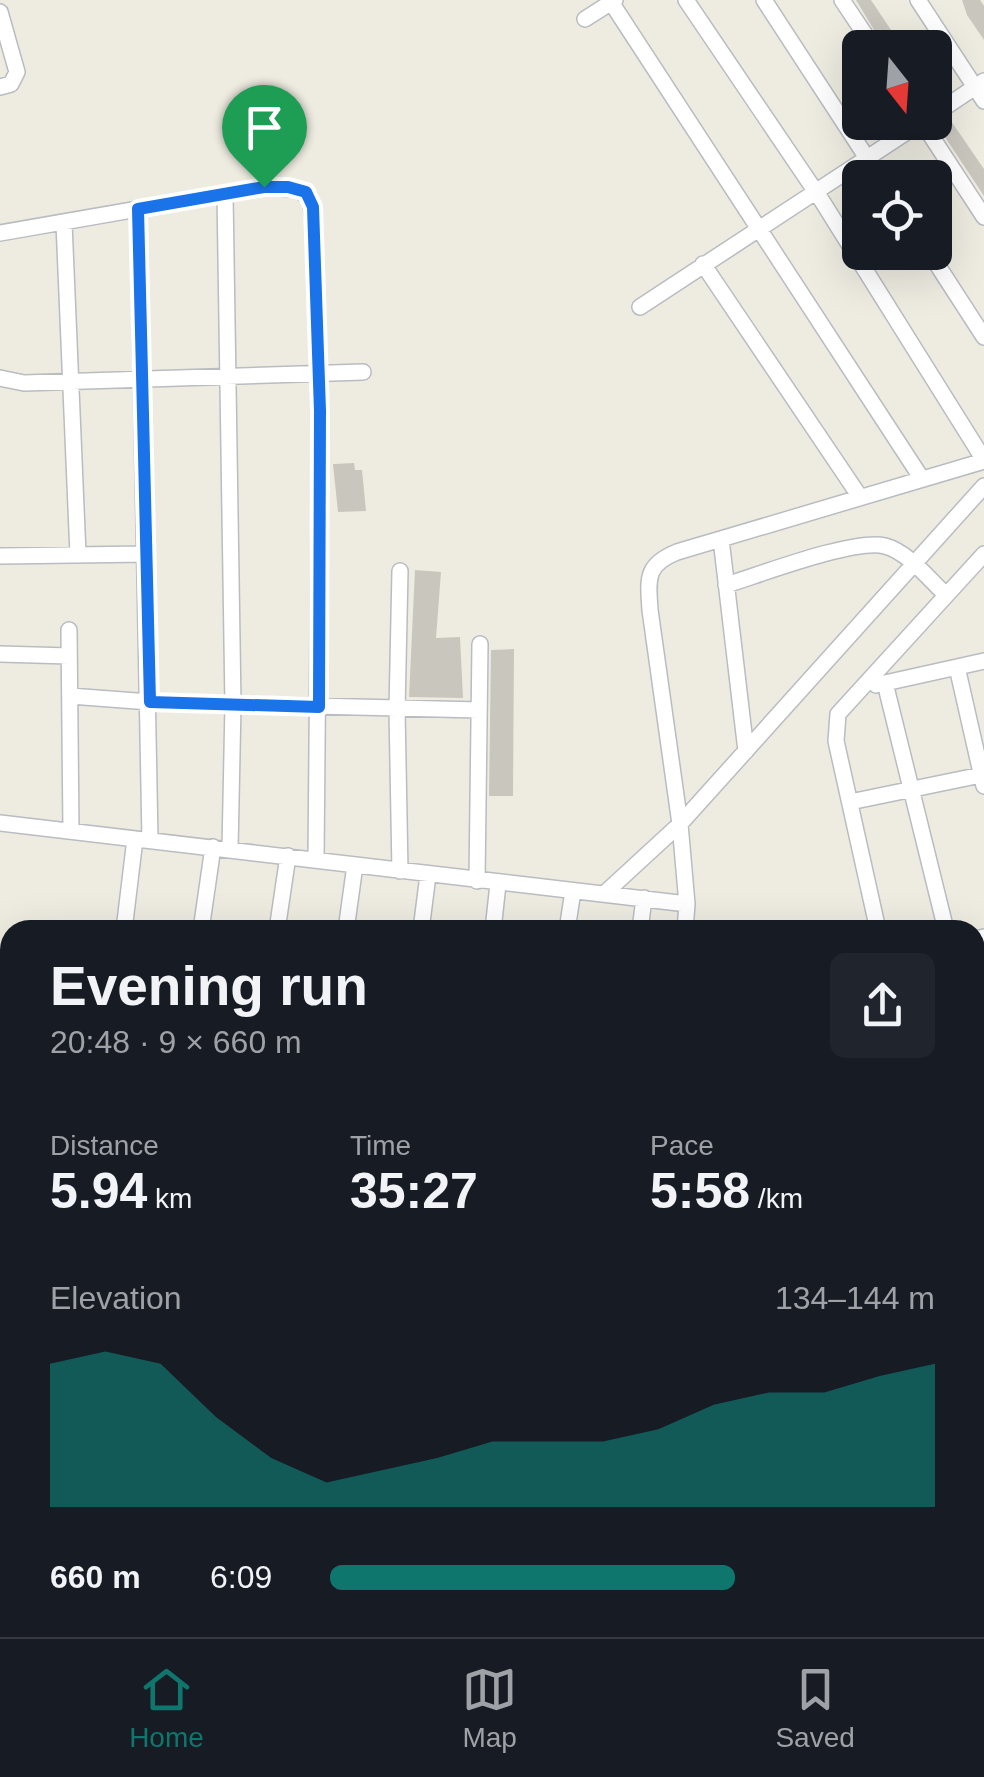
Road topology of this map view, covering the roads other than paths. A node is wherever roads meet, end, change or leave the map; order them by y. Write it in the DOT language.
graph roads {
  1 [pos="686,0"];
  2 [pos="764,0"];
  3 [pos="842,0"];
  4 [pos="918,0"];
  5 [pos="613,1"];
  6 [pos="0,12"];
  7 [pos="586,19"];
  8 [pos="862,30"];
  9 [pos="0,87"];
  10 [pos="981,90"];
  11 [pos="952,105"];
  12 [pos="894,140"];
  13 [pos="934,140"];
  14 [pos="867,158"];
  15 [pos="815,191"];
  16 [pos="224,194"];
  17 [pos="138,209"];
  18 [pos="984,217"];
  19 [pos="64,222"];
  20 [pos="760,230"];
  21 [pos="0,232"];
  22 [pos="703,264"];
  23 [pos="941,270"];
  24 [pos="640,307"];
  25 [pos="984,337"];
  26 [pos="363,372"];
  27 [pos="319,374"];
  28 [pos="228,375"];
  29 [pos="142,377"];
  30 [pos="0,378"];
  31 [pos="68,380"];
  32 [pos="984,460"];
  33 [pos="922,479"];
  34 [pos="984,486"];
  35 [pos="860,497"];
  36 [pos="720,539"];
  37 [pos="146,554"];
  38 [pos="984,554"];
  39 [pos="78,555"];
  40 [pos="0,556"];
  41 [pos="914,565"];
  42 [pos="400,571"];
  43 [pos="726,586"];
  44 [pos="946,595"];
  45 [pos="69,630"];
  46 [pos="480,644"];
  47 [pos="0,654"];
  48 [pos="69,656"];
  49 [pos="984,661"];
  50 [pos="957,667"];
  51 [pos="885,682"];
  52 [pos="858,690"];
  53 [pos="70,696"];
  54 [pos="150,702"];
  55 [pos="233,704"];
  56 [pos="319,707"];
  57 [pos="397,710"];
  58 [pos="479,710"];
  59 [pos="746,751"];
  60 [pos="983,781"];
  61 [pos="911,790"];
  62 [pos="850,802"];
  63 [pos="0,823"];
  64 [pos="680,824"];
  65 [pos="71,831"];
  66 [pos="143,839"];
  67 [pos="213,847"];
  68 [pos="230,849"];
  69 [pos="288,856"];
  70 [pos="316,860"];
  71 [pos="355,865"];
  72 [pos="400,871"];
  73 [pos="428,875"];
  74 [pos="476,881"];
  75 [pos="498,884"];
  76 [pos="573,890"];
  77 [pos="605,893"];
  78 [pos="644,898"];
  79 [pos="688,904"];
  80 [pos="126,920"];
  81 [pos="202,920"];
  82 [pos="278,920"];
  83 [pos="347,920"];
  84 [pos="422,920"];
  85 [pos="494,920"];
  86 [pos="569,920"];
  87 [pos="641,920"];
  88 [pos="686,920"];
  89 [pos="876,920"];
  90 [pos="944,920"];
  1 -- 15 [label="street"];
  2 -- 14 [label="street"];
  3 -- 8 [label="street"];
  4 -- 10 [label="street"];
  5 -- 7 [label="street"];
  5 -- 20 [label="street"];
  6 -- 9 [label="street"];
  10 -- 11 [label="street"];
  12 -- 14 [label="street"];
  13 -- 18 [label="street"];
  14 -- 15 [label="street"];
  15 -- 20 [label="street"];
  15 -- 32 [label="street"];
  16 -- 17 [label="street"];
  16 -- 27 [label="street"];
  16 -- 28 [label="street"];
  17 -- 19 [label="street"];
  17 -- 29 [label="street"];
  19 -- 21 [label="street"];
  19 -- 31 [label="street"];
  20 -- 22 [label="street"];
  20 -- 33 [label="street"];
  22 -- 24 [label="street"];
  22 -- 35 [label="street"];
  23 -- 25 [label="street"];
  26 -- 27 [label="street"];
  27 -- 28 [label="street"];
  27 -- 56 [label="street"];
  28 -- 29 [label="street"];
  28 -- 55 [label="street"];
  29 -- 31 [label="street"];
  29 -- 37 [label="street"];
  30 -- 31 [label="street"];
  31 -- 39 [label="street"];
  32 -- 33 [label="street"];
  33 -- 35 [label="street"];
  34 -- 41 [label="street"];
  35 -- 36 [label="street"];
  36 -- 43 [label="street"];
  36 -- 64 [label="street"];
  37 -- 39 [label="street"];
  37 -- 54 [label="street"];
  38 -- 44 [label="street"];
  39 -- 40 [label="street"];
  41 -- 43 [label="street"];
  41 -- 44 [label="street"];
  41 -- 59 [label="street"];
  42 -- 57 [label="street"];
  43 -- 59 [label="street"];
  44 -- 52 [label="street"];
  45 -- 48 [label="street"];
  46 -- 58 [label="street"];
  47 -- 48 [label="street"];
  48 -- 53 [label="street"];
  49 -- 50 [label="street"];
  50 -- 51 [label="street"];
  50 -- 60 [label="street"];
  51 -- 52 [label="street"];
  51 -- 61 [label="street"];
  52 -- 62 [label="street"];
  53 -- 54 [label="street"];
  53 -- 65 [label="street"];
  54 -- 55 [label="street"];
  54 -- 66 [label="street"];
  55 -- 56 [label="street"];
  55 -- 68 [label="street"];
  56 -- 57 [label="street"];
  56 -- 70 [label="street"];
  57 -- 58 [label="street"];
  57 -- 72 [label="street"];
  58 -- 74 [label="street"];
  59 -- 64 [label="street"];
  60 -- 61 [label="street"];
  61 -- 62 [label="street"];
  61 -- 90 [label="street"];
  62 -- 89 [label="street"];
  63 -- 65 [label="street"];
  64 -- 77 [label="street"];
  64 -- 79 [label="street"];
  65 -- 66 [label="street"];
  66 -- 67 [label="street"];
  66 -- 80 [label="street"];
  67 -- 68 [label="street"];
  67 -- 81 [label="street"];
  68 -- 69 [label="street"];
  69 -- 70 [label="street"];
  69 -- 82 [label="street"];
  70 -- 71 [label="street"];
  71 -- 72 [label="street"];
  71 -- 83 [label="street"];
  72 -- 73 [label="street"];
  73 -- 74 [label="street"];
  73 -- 84 [label="street"];
  74 -- 75 [label="street"];
  75 -- 76 [label="street"];
  75 -- 85 [label="street"];
  76 -- 77 [label="street"];
  76 -- 86 [label="street"];
  77 -- 78 [label="street"];
  78 -- 79 [label="street"];
  78 -- 87 [label="street"];
  79 -- 88 [label="street"];
}
